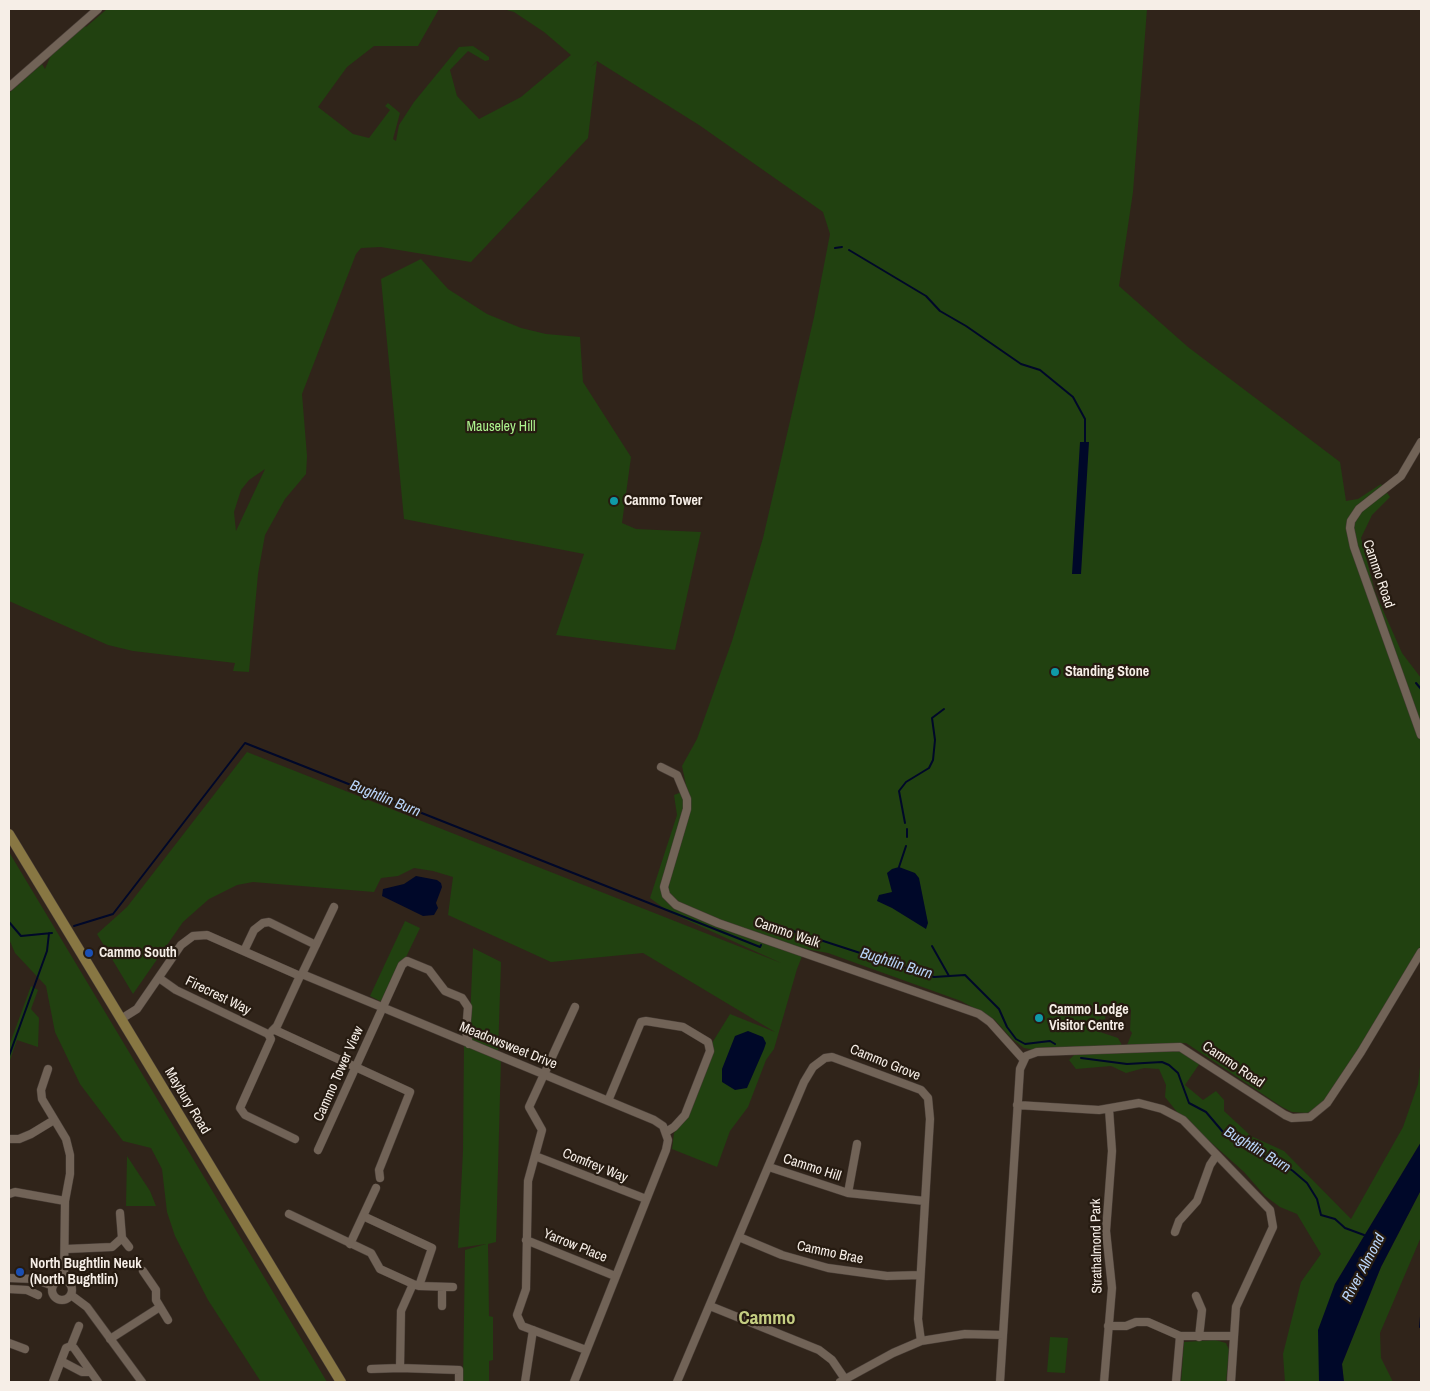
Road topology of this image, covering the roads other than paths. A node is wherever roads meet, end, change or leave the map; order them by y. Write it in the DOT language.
graph roads {
  1 [pos="98,9"];
  2 [pos="88,12"];
  3 [pos="9,87"];
  4 [pos="1421,442"];
  5 [pos="1421,735"];
  6 [pos="661,767"];
  7 [pos="9,834"];
  8 [pos="334,907"];
  9 [pos="316,944"];
  10 [pos="244,951"];
  11 [pos="1421,952"];
  12 [pos="301,975"];
  13 [pos="159,978"];
  14 [pos="575,1007"];
  15 [pos="383,1008"];
  16 [pos="121,1019"];
  17 [pos="272,1032"];
  18 [pos="469,1044"];
  19 [pos="1024,1060"];
  20 [pos="48,1068"];
  21 [pos="356,1068"];
  22 [pos="544,1074"];
  23 [pos="608,1101"];
  24 [pos="1017,1105"];
  25 [pos="1109,1109"];
  26 [pos="54,1120"];
  27 [pos="666,1132"];
  28 [pos="9,1139"];
  29 [pos="295,1139"];
  30 [pos="857,1144"];
  31 [pos="318,1150"];
  32 [pos="535,1156"];
  33 [pos="1216,1156"];
  34 [pos="769,1167"];
  35 [pos="380,1178"];
  36 [pos="376,1188"];
  37 [pos="848,1193"];
  38 [pos="9,1194"];
  39 [pos="646,1199"];
  40 [pos="65,1201"];
  41 [pos="925,1201"];
  42 [pos="120,1213"];
  43 [pos="289,1214"];
  44 [pos="363,1216"];
  45 [pos="1175,1232"];
  46 [pos="739,1237"];
  47 [pos="122,1238"];
  48 [pos="526,1240"];
  49 [pos="350,1244"];
  50 [pos="129,1246"];
  51 [pos="66,1249"];
  52 [pos="143,1271"];
  53 [pos="615,1276"];
  54 [pos="920,1276"];
  55 [pos="12,1277"];
  56 [pos="64,1280"];
  57 [pos="416,1285"];
  58 [pos="53,1286"];
  59 [pos="442,1287"];
  60 [pos="453,1287"];
  61 [pos="12,1289"];
  62 [pos="38,1295"];
  63 [pos="71,1295"];
  64 [pos="1196,1296"];
  65 [pos="442,1306"];
  66 [pos="710,1306"];
  67 [pos="160,1308"];
  68 [pos="168,1320"];
  69 [pos="79,1326"];
  70 [pos="1108,1326"];
  71 [pos="533,1330"];
  72 [pos="1003,1335"];
  73 [pos="1180,1336"];
  74 [pos="1234,1336"];
  75 [pos="1199,1337"];
  76 [pos="110,1339"];
  77 [pos="921,1341"];
  78 [pos="9,1343"];
  79 [pos="71,1346"];
  80 [pos="25,1349"];
  81 [pos="586,1350"];
  82 [pos="61,1361"];
  83 [pos="400,1368"];
  84 [pos="371,1369"];
  85 [pos="88,1372"];
  86 [pos="678,1381"];
  87 [pos="843,1381"];
  88 [pos="53,1382"];
  89 [pos="98,1382"];
  90 [pos="142,1382"];
  91 [pos="341,1382"];
  92 [pos="459,1382"];
  93 [pos="525,1382"];
  94 [pos="574,1382"];
  95 [pos="687,1382"];
  96 [pos="1000,1382"];
  97 [pos="1104,1382"];
  98 [pos="1176,1382"];
  99 [pos="1231,1382"];
  1 -- 2 [label="street"];
  2 -- 3 [label="street"];
  4 -- 5 [label="street, Cammo Road"];
  6 -- 19 [label="street, Cammo Walk"];
  7 -- 16 [label="main road, Maybury Road"];
  8 -- 9 [label="street"];
  9 -- 10 [label="street"];
  9 -- 12 [label="street"];
  10 -- 12 [label="street, Meadowsweet Drive"];
  10 -- 13 [label="street, Meadowsweet Drive"];
  11 -- 19 [label="street, Cammo Road"];
  12 -- 15 [label="street, Meadowsweet Drive"];
  12 -- 17 [label="street"];
  13 -- 16 [label="street, Meadowsweet Drive"];
  13 -- 17 [label="street, Firecrest Way"];
  14 -- 22 [label="street"];
  15 -- 18 [label="street, Meadowsweet Drive"];
  15 -- 18 [label="street, Cammo Tower View"];
  15 -- 21 [label="street, Cammo Tower View"];
  16 -- 91 [label="main road, Maybury Road"];
  17 -- 21 [label="street, Firecrest Way"];
  17 -- 29 [label="street"];
  18 -- 22 [label="street, Meadowsweet Drive"];
  19 -- 24 [label="street"];
  20 -- 26 [label="street"];
  21 -- 31 [label="street, Cammo Tower View"];
  21 -- 35 [label="street, Firecrest Way"];
  22 -- 23 [label="street, Meadowsweet Drive"];
  22 -- 32 [label="street"];
  23 -- 27 [label="street, Meadowsweet Drive"];
  23 -- 27 [label="street"];
  24 -- 25 [label="street"];
  24 -- 72 [label="street"];
  25 -- 33 [label="street"];
  25 -- 70 [label="street, Strathalmond Park"];
  26 -- 28 [label="street"];
  26 -- 40 [label="street"];
  27 -- 39 [label="street"];
  30 -- 37 [label="street, Cammo Hill"];
  32 -- 39 [label="street, Comfrey Way"];
  32 -- 48 [label="street"];
  33 -- 45 [label="street"];
  33 -- 74 [label="street"];
  34 -- 37 [label="street, Cammo Hill"];
  34 -- 41 [label="street, Cammo Grove"];
  34 -- 46 [label="street, Cammo Grove"];
  36 -- 44 [label="street"];
  37 -- 41 [label="street, Cammo Hill"];
  38 -- 40 [label="street"];
  39 -- 53 [label="street"];
  40 -- 51 [label="street"];
  41 -- 54 [label="street, Cammo Grove"];
  42 -- 47 [label="street"];
  43 -- 49 [label="street"];
  44 -- 49 [label="street"];
  44 -- 57 [label="street"];
  46 -- 54 [label="street, Cammo Brae"];
  46 -- 66 [label="street, Cammo Grove"];
  47 -- 50 [label="street"];
  47 -- 51 [label="street"];
  48 -- 53 [label="street, Yarrow Place"];
  48 -- 71 [label="street"];
  49 -- 57 [label="street"];
  51 -- 56 [label="street"];
  52 -- 67 [label="street"];
  53 -- 81 [label="street"];
  54 -- 77 [label="street, Cammo Grove"];
  55 -- 58 [label="street"];
  55 -- 61 [label="street"];
  56 -- 58 [label="street"];
  56 -- 63 [label="street"];
  57 -- 59 [label="street"];
  57 -- 83 [label="street"];
  58 -- 63 [label="street"];
  59 -- 60 [label="street"];
  59 -- 65 [label="street"];
  61 -- 62 [label="street"];
  63 -- 76 [label="street"];
  64 -- 75 [label="street"];
  66 -- 86 [label="street, Cammo Grove"];
  66 -- 87 [label="street"];
  67 -- 68 [label="street"];
  67 -- 76 [label="street"];
  69 -- 79 [label="street"];
  70 -- 73 [label="street"];
  70 -- 97 [label="street, Strathalmond Park"];
  71 -- 81 [label="street"];
  71 -- 93 [label="street"];
  72 -- 77 [label="street"];
  72 -- 96 [label="street"];
  73 -- 75 [label="street"];
  73 -- 98 [label="street"];
  74 -- 75 [label="street"];
  74 -- 99 [label="street"];
  76 -- 90 [label="street"];
  77 -- 87 [label="street"];
  78 -- 80 [label="street"];
  79 -- 82 [label="street"];
  79 -- 85 [label="street"];
  81 -- 94 [label="street"];
  82 -- 85 [label="street"];
  82 -- 88 [label="street"];
  83 -- 84 [label="street"];
  83 -- 92 [label="street"];
  85 -- 89 [label="street"];
  86 -- 95 [label="street"];
}
